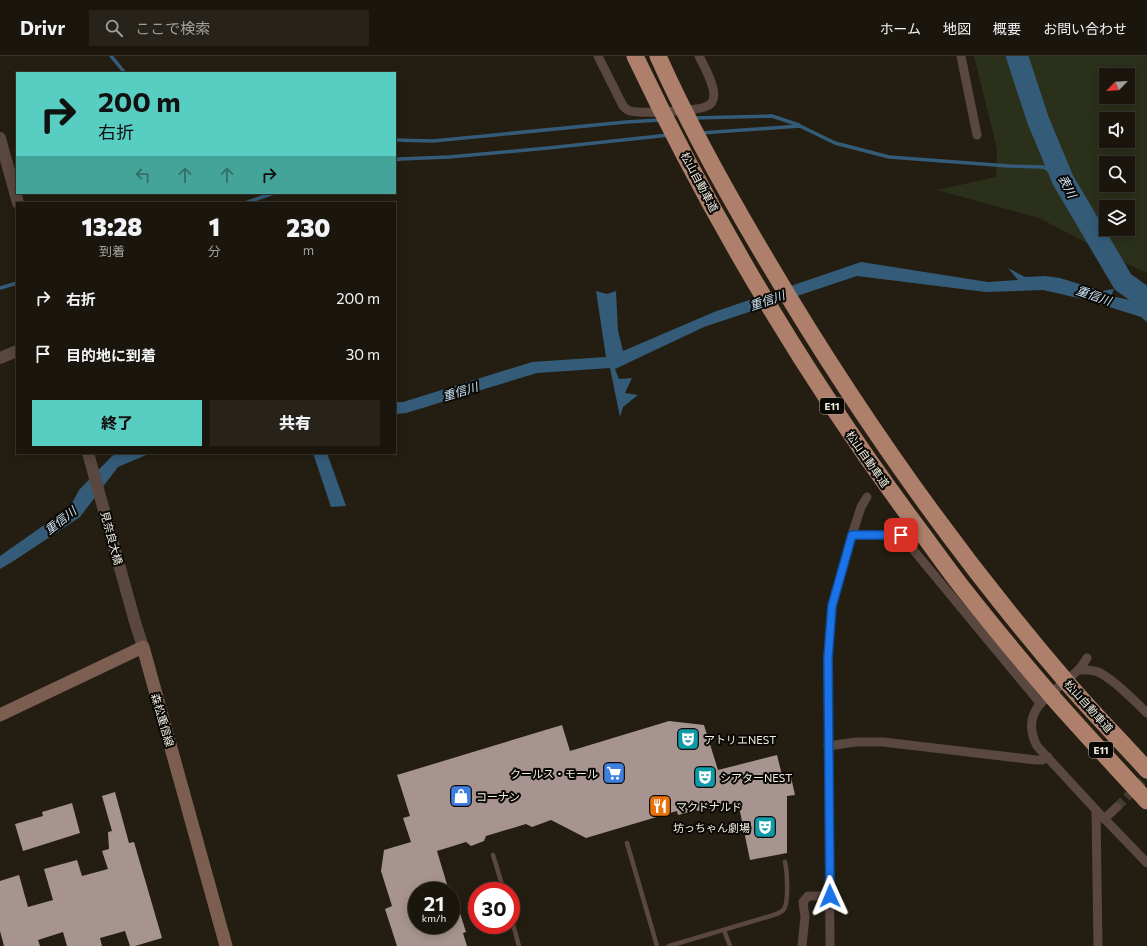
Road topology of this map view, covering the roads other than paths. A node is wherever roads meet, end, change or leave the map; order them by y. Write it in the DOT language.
graph roads {
  1 [pos="598,56"];
  2 [pos="635,56"];
  3 [pos="658,56"];
  4 [pos="699,56"];
  5 [pos="960,56"];
  6 [pos="977,135"];
  7 [pos="0,138"];
  8 [pos="18,202"];
  9 [pos="16,351"];
  10 [pos="0,358"];
  11 [pos="88,454"];
  12 [pos="867,497"];
  13 [pos="852,535"];
  14 [pos="143,647"];
  15 [pos="1087,658"];
  16 [pos="1079,670"];
  17 [pos="1048,701"];
  18 [pos="1147,713"];
  19 [pos="0,715"];
  20 [pos="828,746"];
  21 [pos="1048,757"];
  22 [pos="1147,770"];
  23 [pos="1147,801"];
  24 [pos="1117,807"];
  25 [pos="1096,810"];
  26 [pos="1104,819"];
  27 [pos="627,843"];
  28 [pos="493,855"];
  29 [pos="785,862"];
  30 [pos="1147,863"];
  31 [pos="501,882"];
  32 [pos="830,896"];
  33 [pos="724,930"];
  34 [pos="516,934"];
  35 [pos="226,946"];
  36 [pos="520,946"];
  37 [pos="657,946"];
  38 [pos="669,946"];
  39 [pos="730,946"];
  40 [pos="802,946"];
  41 [pos="830,946"];
  42 [pos="1098,946"];
  1 -- 4 [label="street"];
  2 -- 17 [label="highway, 松山自動車道 / E11"];
  3 -- 22 [label="highway, 松山自動車道 / E11"];
  5 -- 6 [label="street"];
  7 -- 8 [label="street"];
  9 -- 10 [label="street"];
  11 -- 14 [label="street, 見奈良大橋"];
  12 -- 13 [label="street"];
  13 -- 17 [label="street"];
  13 -- 20 [label="street"];
  14 -- 19 [label="main road"];
  14 -- 35 [label="main road, 森松重信線"];
  15 -- 16 [label="street"];
  16 -- 17 [label="street"];
  16 -- 18 [label="street"];
  17 -- 21 [label="street"];
  17 -- 23 [label="highway, 松山自動車道 / E11"];
  20 -- 21 [label="street"];
  20 -- 32 [label="street"];
  21 -- 25 [label="street"];
  24 -- 26 [label="street"];
  25 -- 26 [label="street"];
  25 -- 42 [label="street"];
  26 -- 30 [label="street"];
  27 -- 37 [label="lane"];
  28 -- 31 [label="lane"];
  29 -- 33 [label="lane"];
  32 -- 40 [label="street"];
  32 -- 41 [label="street"];
  33 -- 38 [label="lane"];
  33 -- 39 [label="lane"];
  34 -- 36 [label="lane"];
}
